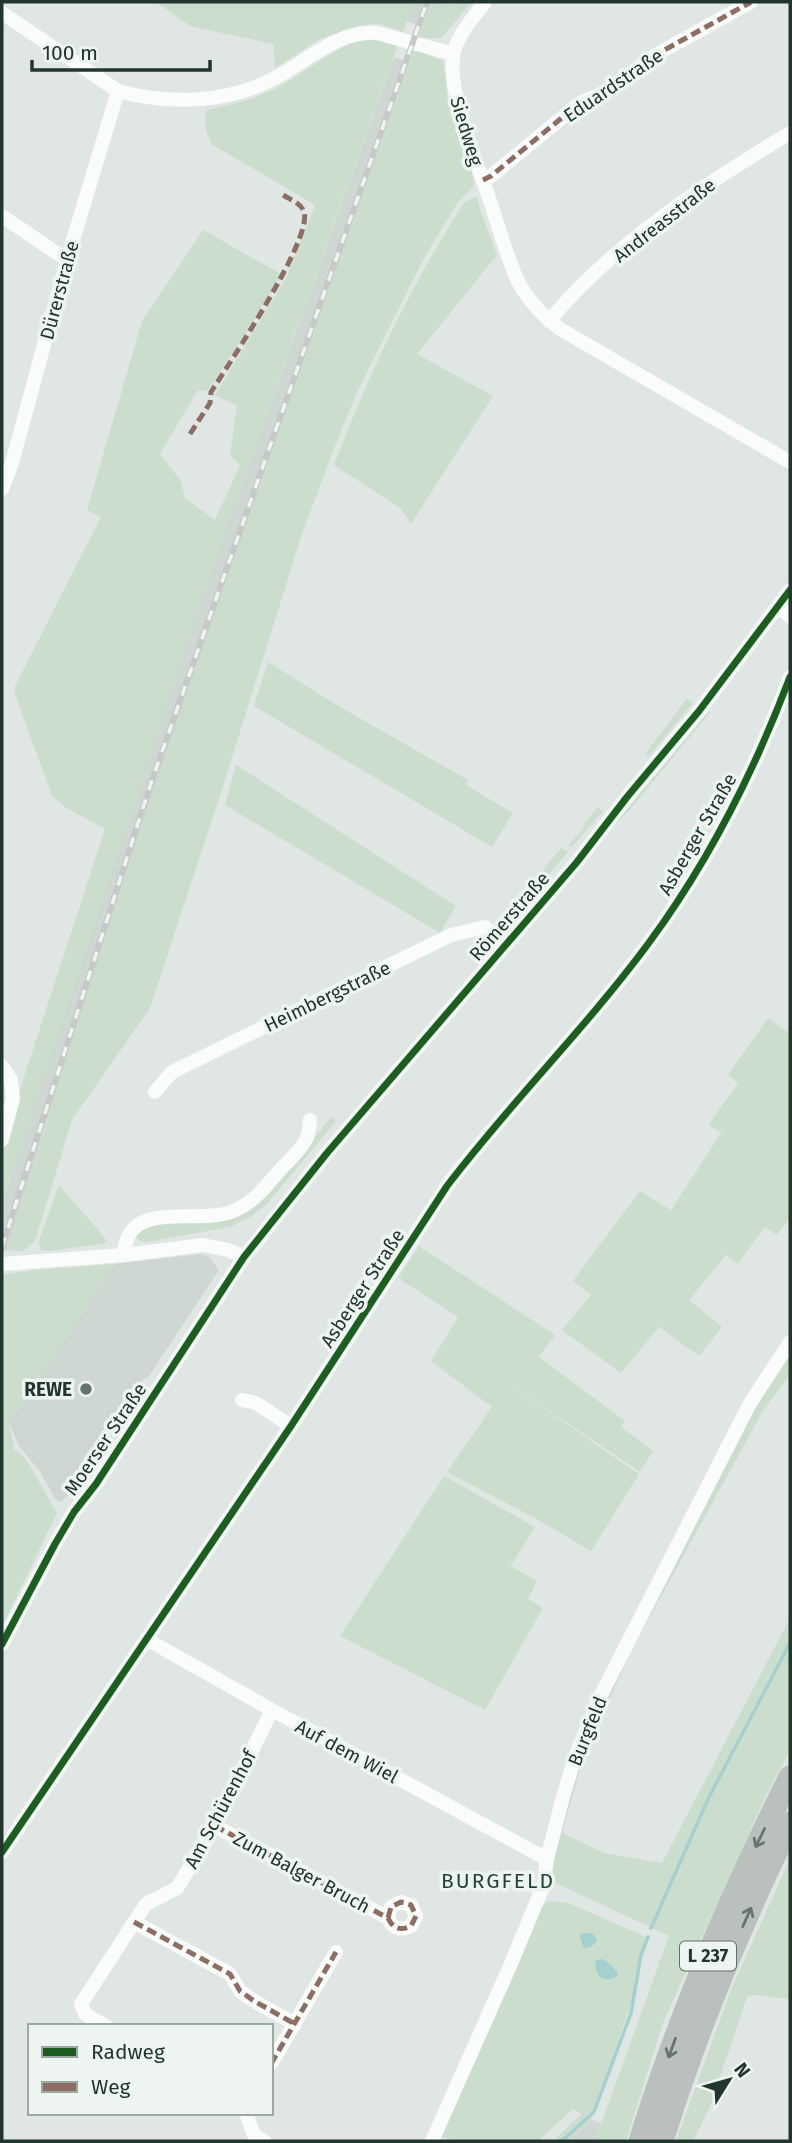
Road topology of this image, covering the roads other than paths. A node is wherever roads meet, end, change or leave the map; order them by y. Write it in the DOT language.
graph roads {
  1 [pos="485,2"];
  2 [pos="751,2"];
  3 [pos="2,13"];
  4 [pos="453,54"];
  5 [pos="118,91"];
  6 [pos="790,133"];
  7 [pos="483,180"];
  8 [pos="2,216"];
  9 [pos="67,260"];
  10 [pos="550,321"];
  11 [pos="790,462"];
  12 [pos="2,489"];
  13 [pos="790,590"];
  14 [pos="779,606"];
  15 [pos="790,617"];
  16 [pos="790,677"];
  17 [pos="506,944"];
  18 [pos="2,1066"];
  19 [pos="155,1092"];
  20 [pos="310,1120"];
  21 [pos="2,1140"];
  22 [pos="124,1255"];
  23 [pos="244,1257"];
  24 [pos="2,1264"];
  25 [pos="790,1342"];
  26 [pos="242,1400"];
  27 [pos="291,1426"];
  28 [pos="148,1640"];
  29 [pos="2,1644"];
  30 [pos="272,1710"];
  31 [pos="790,1777"];
  32 [pos="790,1823"];
  33 [pos="215,1826"];
  34 [pos="2,1852"];
  35 [pos="547,1859"];
  36 [pos="388,1918"];
  37 [pos="134,1922"];
  38 [pos="336,1952"];
  39 [pos="102,2024"];
  40 [pos="295,2024"];
  41 [pos="273,2061"];
  42 [pos="247,2115"];
  43 [pos="264,2141"];
  44 [pos="432,2141"];
  45 [pos="640,2141"];
  46 [pos="662,2141"];
  1 -- 4 [label="street"];
  2 -- 7 [label="street, Eduardstraße"];
  3 -- 5 [label="street"];
  4 -- 5 [label="street"];
  4 -- 7 [label="street, Siedweg"];
  5 -- 9 [label="street, Dürerstraße"];
  6 -- 10 [label="street, Andreasstraße"];
  7 -- 10 [label="street, Siedweg"];
  8 -- 9 [label="street"];
  9 -- 12 [label="street, Dürerstraße"];
  10 -- 11 [label="street, Siedweg"];
  13 -- 14 [label="street, Römerstraße"];
  14 -- 15 [label="street"];
  14 -- 17 [label="street, Römerstraße"];
  16 -- 27 [label="street, Asberger Straße"];
  17 -- 19 [label="street, Heimbergstraße"];
  17 -- 23 [label="street, Römerstraße"];
  18 -- 21 [label="street"];
  20 -- 22 [label="street"];
  22 -- 23 [label="street"];
  22 -- 24 [label="street"];
  23 -- 29 [label="street, Moerser Straße"];
  25 -- 35 [label="street, Burgfeld"];
  26 -- 27 [label="street"];
  27 -- 28 [label="street, Asberger Straße"];
  28 -- 30 [label="street, Auf dem Wiel"];
  28 -- 34 [label="street, Asberger Straße"];
  30 -- 33 [label="street, Am Schürenhof"];
  30 -- 35 [label="street, Auf dem Wiel"];
  31 -- 45 [label="highway, L 237, one-way"];
  46 -- 32 [label="highway, L 237, one-way"];
  33 -- 36 [label="street, Zum Balger Bruch"];
  33 -- 37 [label="street, Am Schürenhof"];
  35 -- 44 [label="street, Burgfeld"];
  37 -- 39 [label="street, Am Schürenhof"];
  37 -- 40 [label="street"];
  38 -- 40 [label="street"];
  40 -- 41 [label="street"];
  42 -- 43 [label="street"];
}
